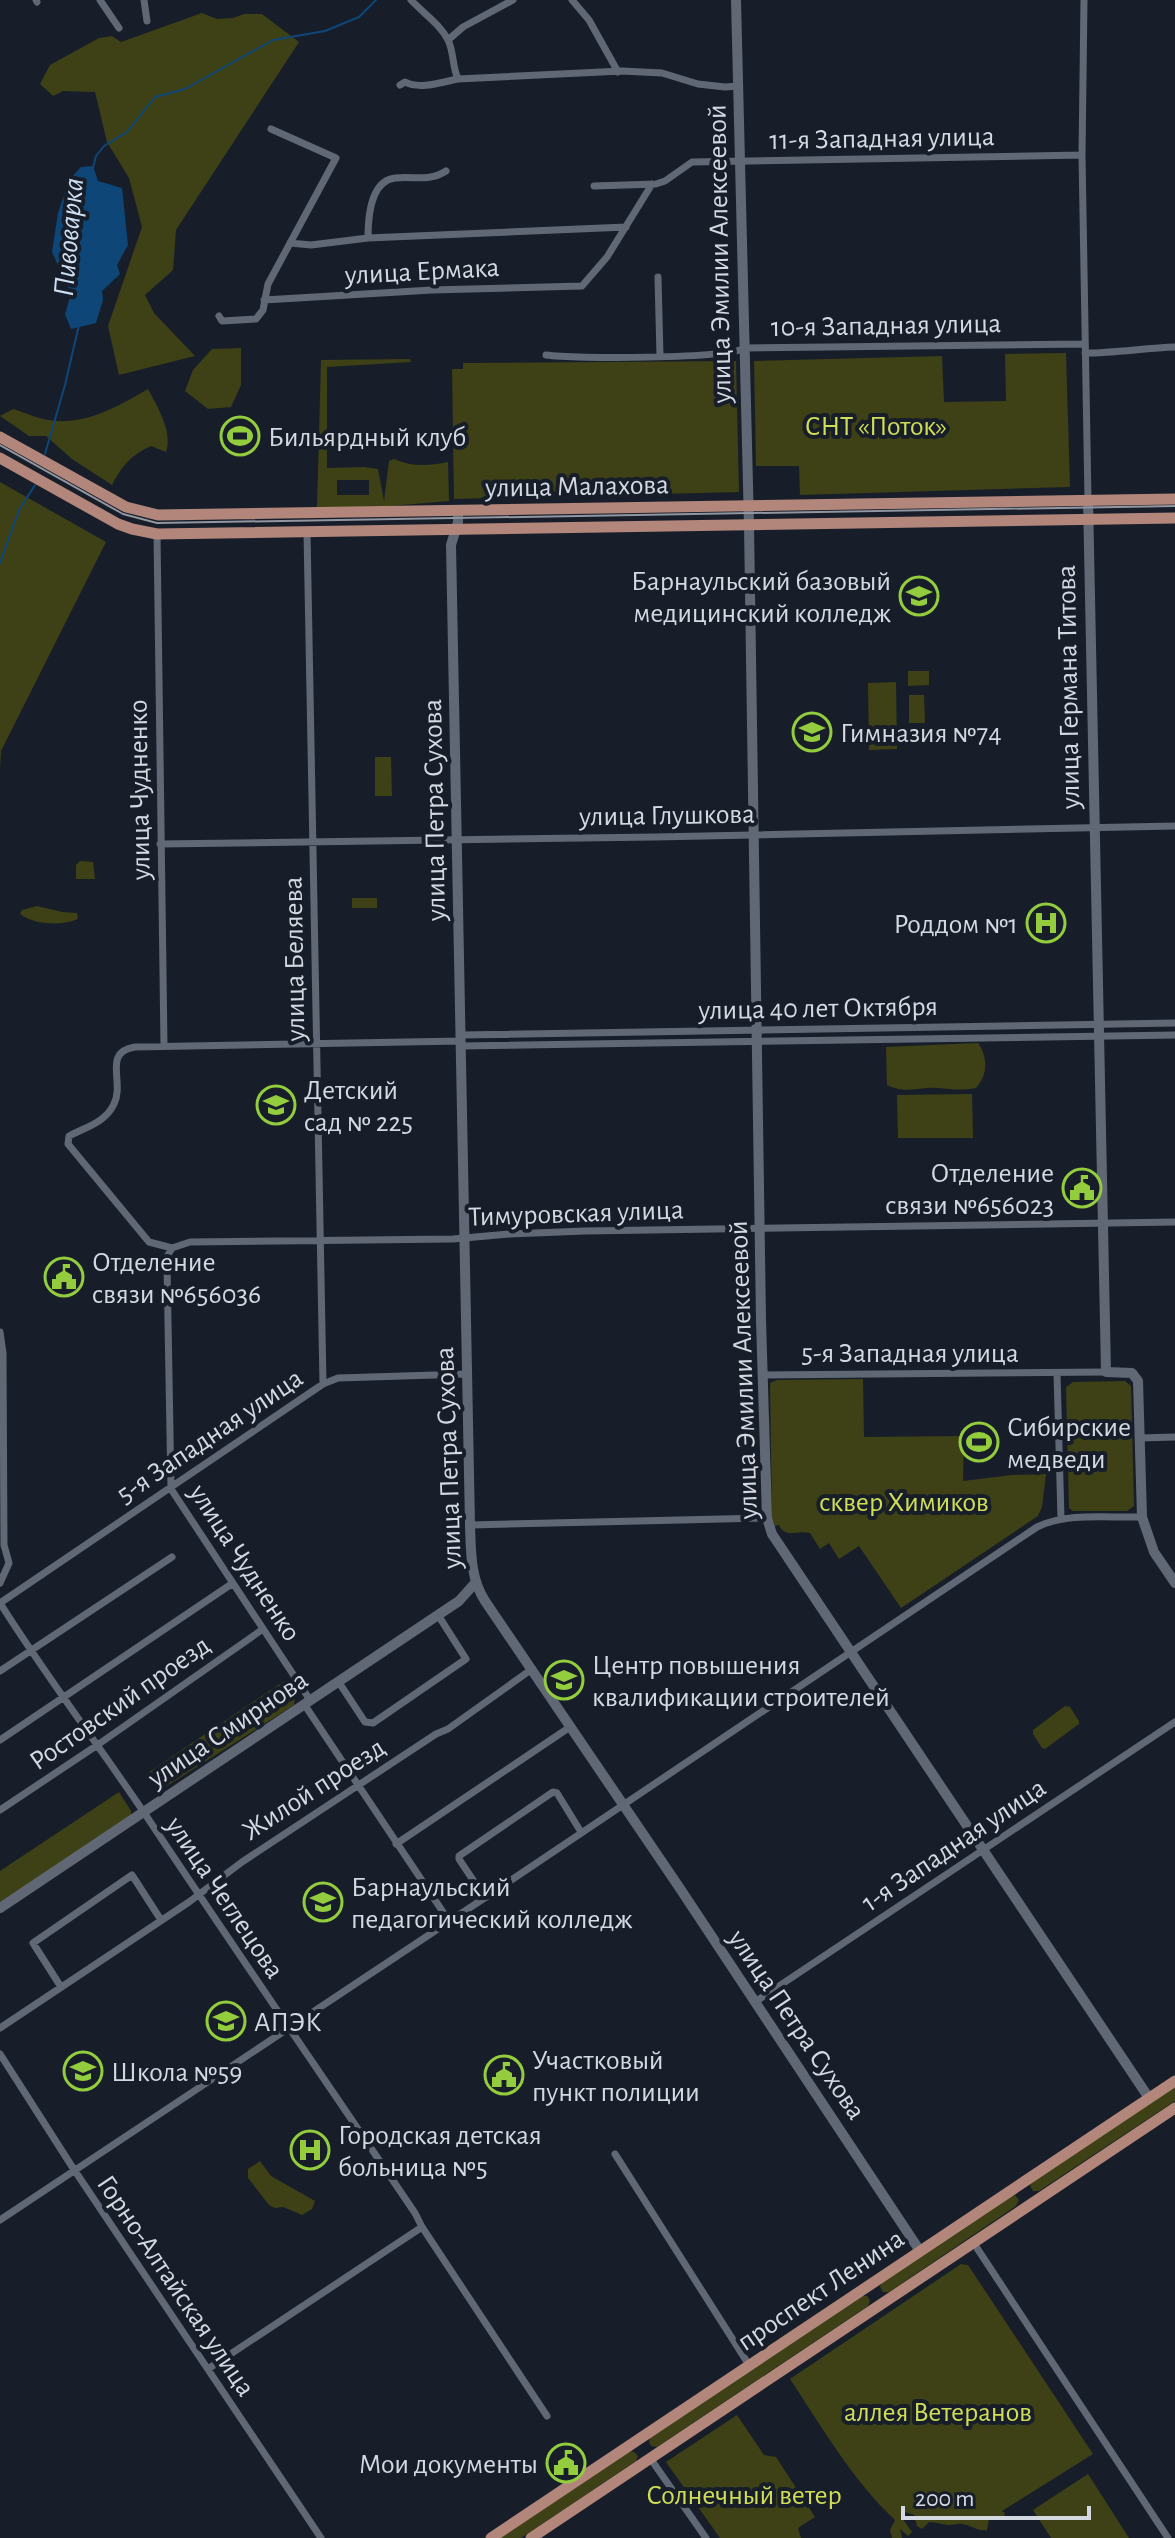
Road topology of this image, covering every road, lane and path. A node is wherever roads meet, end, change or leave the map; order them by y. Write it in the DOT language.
graph roads {
  1 [pos="100,0"];
  2 [pos="144,0"];
  3 [pos="411,0"];
  4 [pos="513,0"];
  5 [pos="572,0"];
  6 [pos="736,0"];
  7 [pos="1084,0"];
  8 [pos="147,21"];
  9 [pos="119,28"];
  10 [pos="448,40"];
  11 [pos="618,72"];
  12 [pos="458,79"];
  13 [pos="400,85"];
  14 [pos="738,86"];
  15 [pos="271,129"];
  16 [pos="1082,155"];
  17 [pos="739,162"];
  18 [pos="446,171"];
  19 [pos="652,184"];
  20 [pos="594,186"];
  21 [pos="626,227"];
  22 [pos="368,238"];
  23 [pos="290,243"];
  24 [pos="658,277"];
  25 [pos="264,300"];
  26 [pos="219,316"];
  27 [pos="1084,344"];
  28 [pos="1175,347"];
  29 [pos="745,348"];
  30 [pos="1085,353"];
  31 [pos="546,355"];
  32 [pos="660,356"];
  33 [pos="0,437"];
  34 [pos="0,458"];
  35 [pos="1175,499"];
  36 [pos="1088,500"];
  37 [pos="748,506"];
  38 [pos="458,511"];
  39 [pos="1175,518"];
  40 [pos="1088,519"];
  41 [pos="749,525"];
  42 [pos="456,530"];
  43 [pos="307,532"];
  44 [pos="157,534"];
  45 [pos="1175,826"];
  46 [pos="1095,828"];
  47 [pos="754,834"];
  48 [pos="457,839"];
  49 [pos="313,841"];
  50 [pos="160,844"];
  51 [pos="1175,1023"];
  52 [pos="1099,1024"];
  53 [pos="757,1030"];
  54 [pos="1175,1035"];
  55 [pos="1099,1036"];
  56 [pos="461,1041"];
  57 [pos="758,1042"];
  58 [pos="317,1043"];
  59 [pos="164,1046"];
  60 [pos="1175,1222"];
  61 [pos="1102,1223"];
  62 [pos="760,1228"];
  63 [pos="465,1238"];
  64 [pos="321,1242"];
  65 [pos="172,1248"];
  66 [pos="0,1332"];
  67 [pos="1106,1372"];
  68 [pos="1057,1373"];
  69 [pos="467,1374"];
  70 [pos="763,1375"];
  71 [pos="1,1384"];
  72 [pos="323,1384"];
  73 [pos="1175,1437"];
  74 [pos="1140,1438"];
  75 [pos="2,1453"];
  76 [pos="171,1489"];
  77 [pos="1142,1517"];
  78 [pos="767,1518"];
  79 [pos="1061,1519"];
  80 [pos="470,1525"];
  81 [pos="172,1557"];
  82 [pos="476,1582"];
  83 [pos="0,1583"];
  84 [pos="233,1583"];
  85 [pos="1175,1583"];
  86 [pos="0,1603"];
  87 [pos="438,1615"];
  88 [pos="263,1629"];
  89 [pos="30,1651"];
  90 [pos="850,1652"];
  91 [pos="532,1669"];
  92 [pos="0,1671"];
  93 [pos="338,1681"];
  94 [pos="63,1698"];
  95 [pos="307,1702"];
  96 [pos="1175,1722"];
  97 [pos="570,1727"];
  98 [pos="0,1740"];
  99 [pos="96,1746"];
  100 [pos="359,1785"];
  101 [pos="622,1804"];
  102 [pos="0,1810"];
  103 [pos="144,1813"];
  104 [pos="581,1832"];
  105 [pos="396,1844"];
  106 [pos="983,1849"];
  107 [pos="197,1895"];
  108 [pos="485,1898"];
  109 [pos="0,1908"];
  110 [pos="161,1920"];
  111 [pos="449,1921"];
  112 [pos="61,1987"];
  113 [pos="755,2002"];
  114 [pos="0,2028"];
  115 [pos="288,2028"];
  116 [pos="0,2054"];
  117 [pos="1175,2081"];
  118 [pos="1149,2098"];
  119 [pos="1175,2108"];
  120 [pos="615,2154"];
  121 [pos="74,2169"];
  122 [pos="1019,2185"];
  123 [pos="1031,2204"];
  124 [pos="0,2220"];
  125 [pos="422,2227"];
  126 [pos="973,2242"];
  127 [pos="920,2251"];
  128 [pos="869,2285"];
  129 [pos="881,2304"];
  130 [pos="749,2365"];
  131 [pos="208,2369"];
  132 [pos="547,2416"];
  133 [pos="638,2440"];
  134 [pos="650,2458"];
  135 [pos="321,2538"];
  136 [pos="491,2538"];
  137 [pos="531,2538"];
  138 [pos="706,2538"];
  139 [pos="1168,2538"];
  1 -- 9 [label="street"];
  2 -- 8 [label="street"];
  3 -- 10 [label="street"];
  4 -- 10 [label="street"];
  5 -- 11 [label="street"];
  6 -- 14 [label="street, улица Эмилии Алексеевой"];
  7 -- 16 [label="street, улица Германа Титова"];
  10 -- 12 [label="street"];
  11 -- 12 [label="street"];
  11 -- 14 [label="street"];
  12 -- 13 [label="street"];
  14 -- 17 [label="street, улица Эмилии Алексеевой"];
  15 -- 23 [label="street"];
  16 -- 17 [label="street, 11-я Западная улица"];
  16 -- 27 [label="street, улица Германа Титова"];
  17 -- 19 [label="street, 11-я Западная улица"];
  17 -- 29 [label="street, улица Эмилии Алексеевой"];
  18 -- 22 [label="street"];
  19 -- 20 [label="street, 11-я Западная улица"];
  19 -- 21 [label="street"];
  21 -- 22 [label="street"];
  21 -- 25 [label="street, улица Ермака"];
  22 -- 23 [label="street"];
  23 -- 25 [label="street"];
  24 -- 32 [label="street"];
  25 -- 26 [label="street"];
  27 -- 29 [label="street, 10-я Западная улица"];
  27 -- 30 [label="street, улица Германа Титова"];
  28 -- 30 [label="street"];
  29 -- 32 [label="street, 10-я Западная улица"];
  29 -- 37 [label="street, улица Эмилии Алексеевой"];
  30 -- 36 [label="street, улица Германа Титова"];
  31 -- 32 [label="street, 10-я Западная улица"];
  33 -- 38 [label="main road, улица Малахова"];
  34 -- 44 [label="main road, улица Малахова"];
  35 -- 36 [label="main road, улица Малахова"];
  36 -- 37 [label="main road, улица Малахова"];
  36 -- 40 [label="street, улица Германа Титова"];
  37 -- 38 [label="main road, улица Малахова"];
  37 -- 41 [label="street, улица Эмилии Алексеевой"];
  38 -- 42 [label="street, улица Петра Сухова"];
  39 -- 40 [label="main road, улица Малахова"];
  40 -- 41 [label="main road, улица Малахова"];
  40 -- 46 [label="street, улица Германа Титова"];
  41 -- 42 [label="main road, улица Малахова"];
  41 -- 47 [label="street, улица Эмилии Алексеевой"];
  42 -- 43 [label="main road, улица Малахова"];
  42 -- 48 [label="street, улица Петра Сухова"];
  43 -- 44 [label="main road, улица Малахова"];
  43 -- 49 [label="street, улица Беляева"];
  44 -- 50 [label="street, улица Чудненко"];
  45 -- 46 [label="street, улица Глушкова"];
  46 -- 47 [label="street, улица Глушкова"];
  46 -- 52 [label="street, улица Германа Титова"];
  47 -- 48 [label="street, улица Глушкова"];
  47 -- 53 [label="street, улица Эмилии Алексеевой"];
  48 -- 49 [label="street, улица Глушкова"];
  48 -- 56 [label="street, улица Петра Сухова"];
  49 -- 50 [label="street, улица Глушкова"];
  49 -- 58 [label="street, улица Беляева"];
  50 -- 59 [label="street, улица Чудненко"];
  51 -- 52 [label="street, улица 40 лет Октября"];
  52 -- 53 [label="street, улица 40 лет Октября"];
  52 -- 55 [label="street, улица Германа Титова"];
  53 -- 56 [label="street, улица 40 лет Октября"];
  53 -- 57 [label="street, улица Эмилии Алексеевой"];
  54 -- 55 [label="street, улица 40 лет Октября"];
  55 -- 57 [label="street, улица 40 лет Октября"];
  55 -- 61 [label="street, улица Германа Титова"];
  56 -- 57 [label="street, улица 40 лет Октября"];
  56 -- 58 [label="street, улица 40 лет Октября"];
  56 -- 63 [label="street, улица Петра Сухова"];
  57 -- 62 [label="street, улица Эмилии Алексеевой"];
  58 -- 59 [label="street, улица 40 лет Октября"];
  58 -- 64 [label="street, улица Беляева"];
  59 -- 65 [label="street, улица 40 лет Октября"];
  60 -- 61 [label="street, Тимуровская улица"];
  61 -- 62 [label="street, Тимуровская улица"];
  61 -- 67 [label="street, улица Германа Титова"];
  62 -- 63 [label="street, Тимуровская улица"];
  62 -- 70 [label="street, улица Эмилии Алексеевой"];
  63 -- 64 [label="street, Тимуровская улица"];
  63 -- 69 [label="street, улица Петра Сухова"];
  64 -- 65 [label="street, Тимуровская улица"];
  64 -- 72 [label="street, улица Беляева"];
  65 -- 76 [label="street, улица Чудненко"];
  66 -- 71 [label="street"];
  67 -- 68 [label="street"];
  67 -- 74 [label="street"];
  68 -- 70 [label="street, 5-я Западная улица"];
  68 -- 79 [label="street"];
  69 -- 72 [label="street, 5-я Западная улица"];
  69 -- 80 [label="street, улица Петра Сухова"];
  70 -- 78 [label="street, улица Эмилии Алексеевой"];
  71 -- 75 [label="street"];
  72 -- 76 [label="street, 5-я Западная улица"];
  73 -- 74 [label="street"];
  74 -- 77 [label="street"];
  75 -- 83 [label="street"];
  76 -- 84 [label="street, улица Чудненко"];
  76 -- 86 [label="street, 5-я Западная улица"];
  77 -- 79 [label="street"];
  77 -- 85 [label="street"];
  78 -- 80 [label="street"];
  78 -- 90 [label="street, улица Эмилии Алексеевой"];
  79 -- 90 [label="street"];
  80 -- 82 [label="street, улица Петра Сухова"];
  81 -- 89 [label="street"];
  82 -- 87 [label="street, улица Смирнова"];
  82 -- 91 [label="street, улица Петра Сухова"];
  84 -- 88 [label="street, улица Чудненко"];
  84 -- 94 [label="street"];
  86 -- 89 [label="street, улица Чеглецова"];
  87 -- 93 [label="street, улица Смирнова"];
  87 -- 93 [label="street"];
  88 -- 95 [label="street, улица Чудненко"];
  88 -- 99 [label="street, Ростовский проезд"];
  89 -- 92 [label="street"];
  89 -- 94 [label="street, улица Чеглецова"];
  90 -- 101 [label="street"];
  90 -- 106 [label="street, улица Эмилии Алексеевой"];
  91 -- 97 [label="street, улица Петра Сухова"];
  91 -- 100 [label="street, Жилой проезд"];
  93 -- 95 [label="street, улица Смирнова"];
  94 -- 98 [label="street"];
  94 -- 99 [label="street, улица Чеглецова"];
  95 -- 100 [label="street, улица Чудненко"];
  95 -- 103 [label="street, улица Смирнова"];
  96 -- 106 [label="street, 1-я Западная улица"];
  97 -- 101 [label="street, улица Петра Сухова"];
  97 -- 105 [label="street"];
  99 -- 102 [label="street, Ростовский проезд"];
  99 -- 103 [label="street, улица Чеглецова"];
  100 -- 105 [label="street, улица Чудненко"];
  100 -- 107 [label="street, Жилой проезд"];
  101 -- 104 [label="street"];
  101 -- 113 [label="street, улица Петра Сухова"];
  103 -- 107 [label="street, улица Чеглецова"];
  103 -- 109 [label="street, улица Смирнова"];
  104 -- 108 [label="street"];
  104 -- 108 [label="street"];
  105 -- 111 [label="street, улица Чудненко"];
  106 -- 113 [label="street, 1-я Западная улица"];
  106 -- 118 [label="street, улица Эмилии Алексеевой"];
  107 -- 110 [label="street, Жилой проезд"];
  107 -- 115 [label="street, улица Чеглецова"];
  108 -- 111 [label="street"];
  110 -- 112 [label="street, Жилой проезд"];
  110 -- 112 [label="street"];
  111 -- 115 [label="street"];
  112 -- 114 [label="street, Жилой проезд"];
  113 -- 127 [label="street, улица Петра Сухова"];
  115 -- 121 [label="street"];
  115 -- 125 [label="street, улица Чеглецова"];
  116 -- 121 [label="street, Горно-Алтайская улица"];
  117 -- 118 [label="main road, проспект Ленина"];
  118 -- 122 [label="main road, проспект Ленина"];
  119 -- 123 [label="main road, проспект Ленина"];
  120 -- 130 [label="street"];
  121 -- 124 [label="street"];
  121 -- 131 [label="street, Горно-Алтайская улица"];
  122 -- 123 [label="main road"];
  122 -- 127 [label="main road, проспект Ленина"];
  123 -- 126 [label="main road, проспект Ленина"];
  125 -- 131 [label="street"];
  125 -- 132 [label="street, улица Чеглецова"];
  126 -- 129 [label="main road, проспект Ленина"];
  126 -- 139 [label="street"];
  127 -- 128 [label="main road, проспект Ленина"];
  128 -- 129 [label="main road"];
  128 -- 130 [label="main road, проспект Ленина"];
  129 -- 134 [label="main road, проспект Ленина"];
  130 -- 133 [label="main road, проспект Ленина"];
  131 -- 135 [label="street, Горно-Алтайская улица"];
  133 -- 134 [label="main road"];
  133 -- 136 [label="main road, проспект Ленина"];
  134 -- 137 [label="main road, проспект Ленина"];
  134 -- 138 [label="street"];
}
